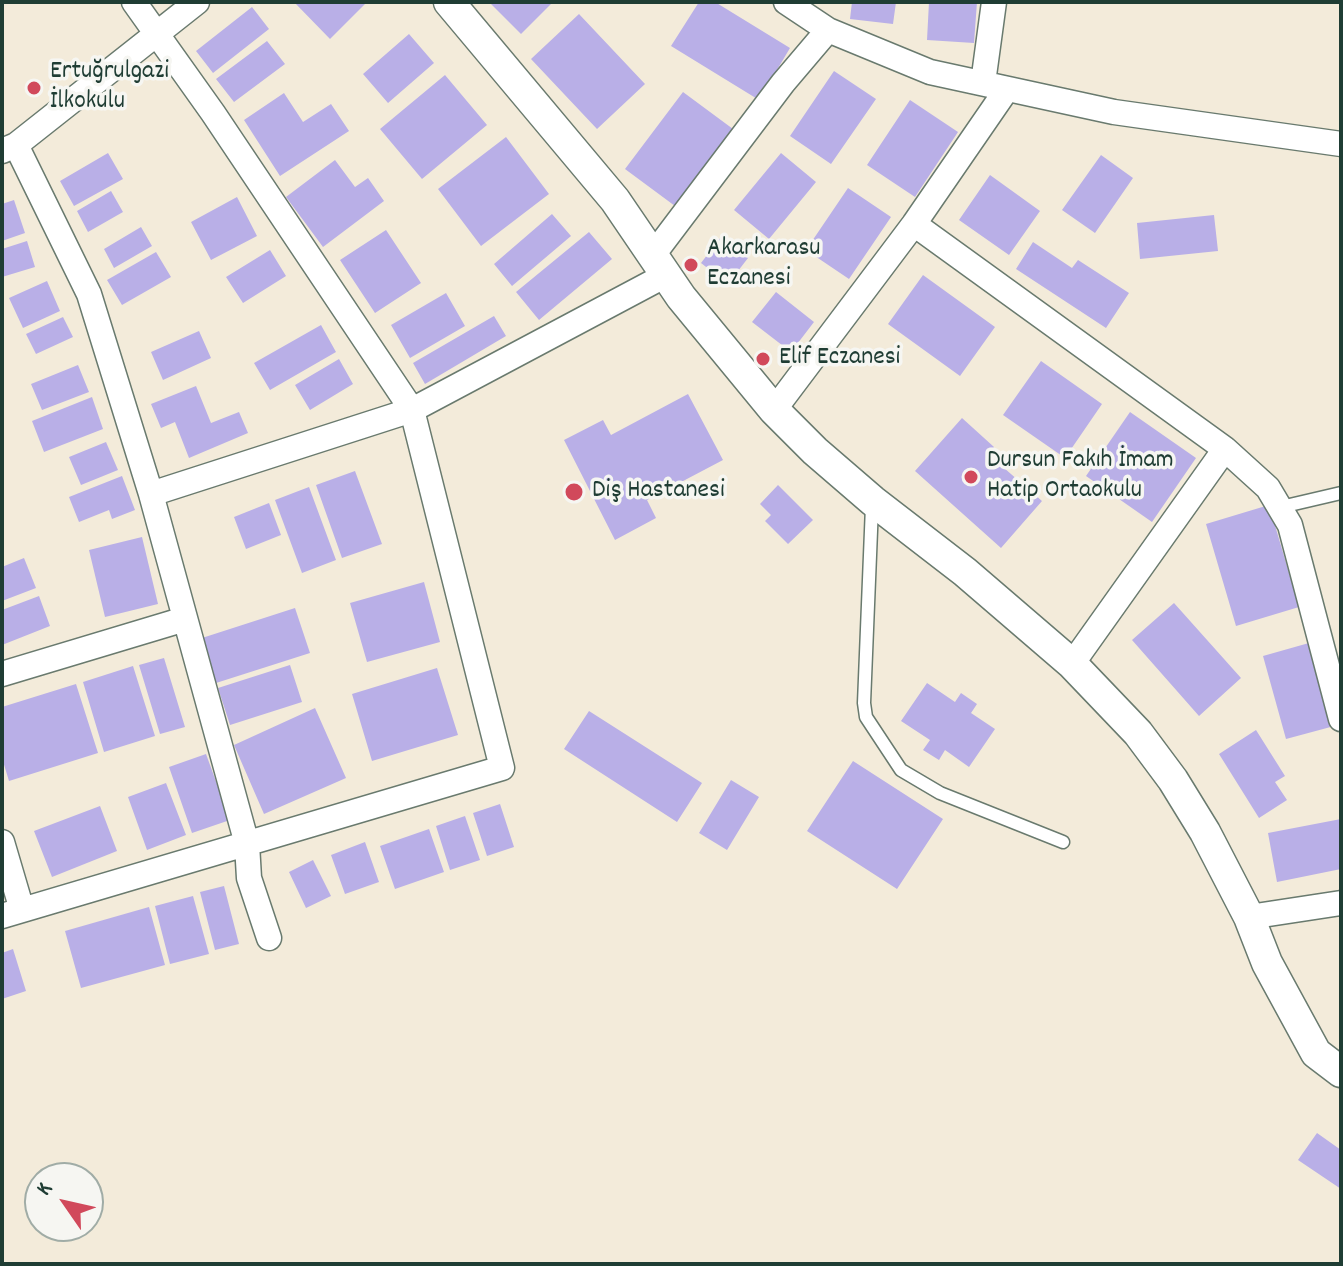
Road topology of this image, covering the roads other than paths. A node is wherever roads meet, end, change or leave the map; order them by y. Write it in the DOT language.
graph roads {
  1 [pos="134,2"];
  2 [pos="197,2"];
  3 [pos="449,2"];
  4 [pos="786,2"];
  5 [pos="994,2"];
  6 [pos="828,30"];
  7 [pos="157,34"];
  8 [pos="983,83"];
  9 [pos="1007,89"];
  10 [pos="1341,144"];
  11 [pos="9,148"];
  12 [pos="914,224"];
  13 [pos="659,265"];
  14 [pos="412,410"];
  15 [pos="774,410"];
  16 [pos="1225,449"];
  17 [pos="1341,493"];
  18 [pos="151,494"];
  19 [pos="873,501"];
  20 [pos="1281,507"];
  21 [pos="185,619"];
  22 [pos="1072,664"];
  23 [pos="2,674"];
  24 [pos="1341,719"];
  25 [pos="2,842"];
  26 [pos="1063,842"];
  27 [pos="247,844"];
  28 [pos="1341,903"];
  29 [pos="12,913"];
  30 [pos="1249,917"];
  31 [pos="269,938"];
  32 [pos="1341,1072"];
  1 -- 7 [label="street"];
  2 -- 7 [label="street"];
  3 -- 13 [label="street"];
  4 -- 6 [label="street"];
  5 -- 8 [label="street"];
  6 -- 8 [label="street"];
  6 -- 13 [label="street"];
  7 -- 11 [label="street"];
  7 -- 14 [label="street"];
  8 -- 9 [label="street"];
  9 -- 10 [label="street"];
  9 -- 12 [label="street"];
  11 -- 18 [label="street"];
  12 -- 15 [label="street"];
  12 -- 16 [label="street"];
  13 -- 14 [label="street"];
  13 -- 15 [label="street"];
  14 -- 18 [label="street"];
  14 -- 27 [label="street"];
  15 -- 19 [label="street"];
  16 -- 20 [label="street"];
  16 -- 22 [label="street"];
  17 -- 20 [label="lane"];
  18 -- 21 [label="street"];
  19 -- 22 [label="street"];
  19 -- 26 [label="lane"];
  20 -- 24 [label="street"];
  21 -- 23 [label="street"];
  21 -- 27 [label="street"];
  22 -- 30 [label="street"];
  25 -- 29 [label="street"];
  27 -- 29 [label="street"];
  27 -- 31 [label="street"];
  28 -- 30 [label="street"];
  30 -- 32 [label="street"];
}
